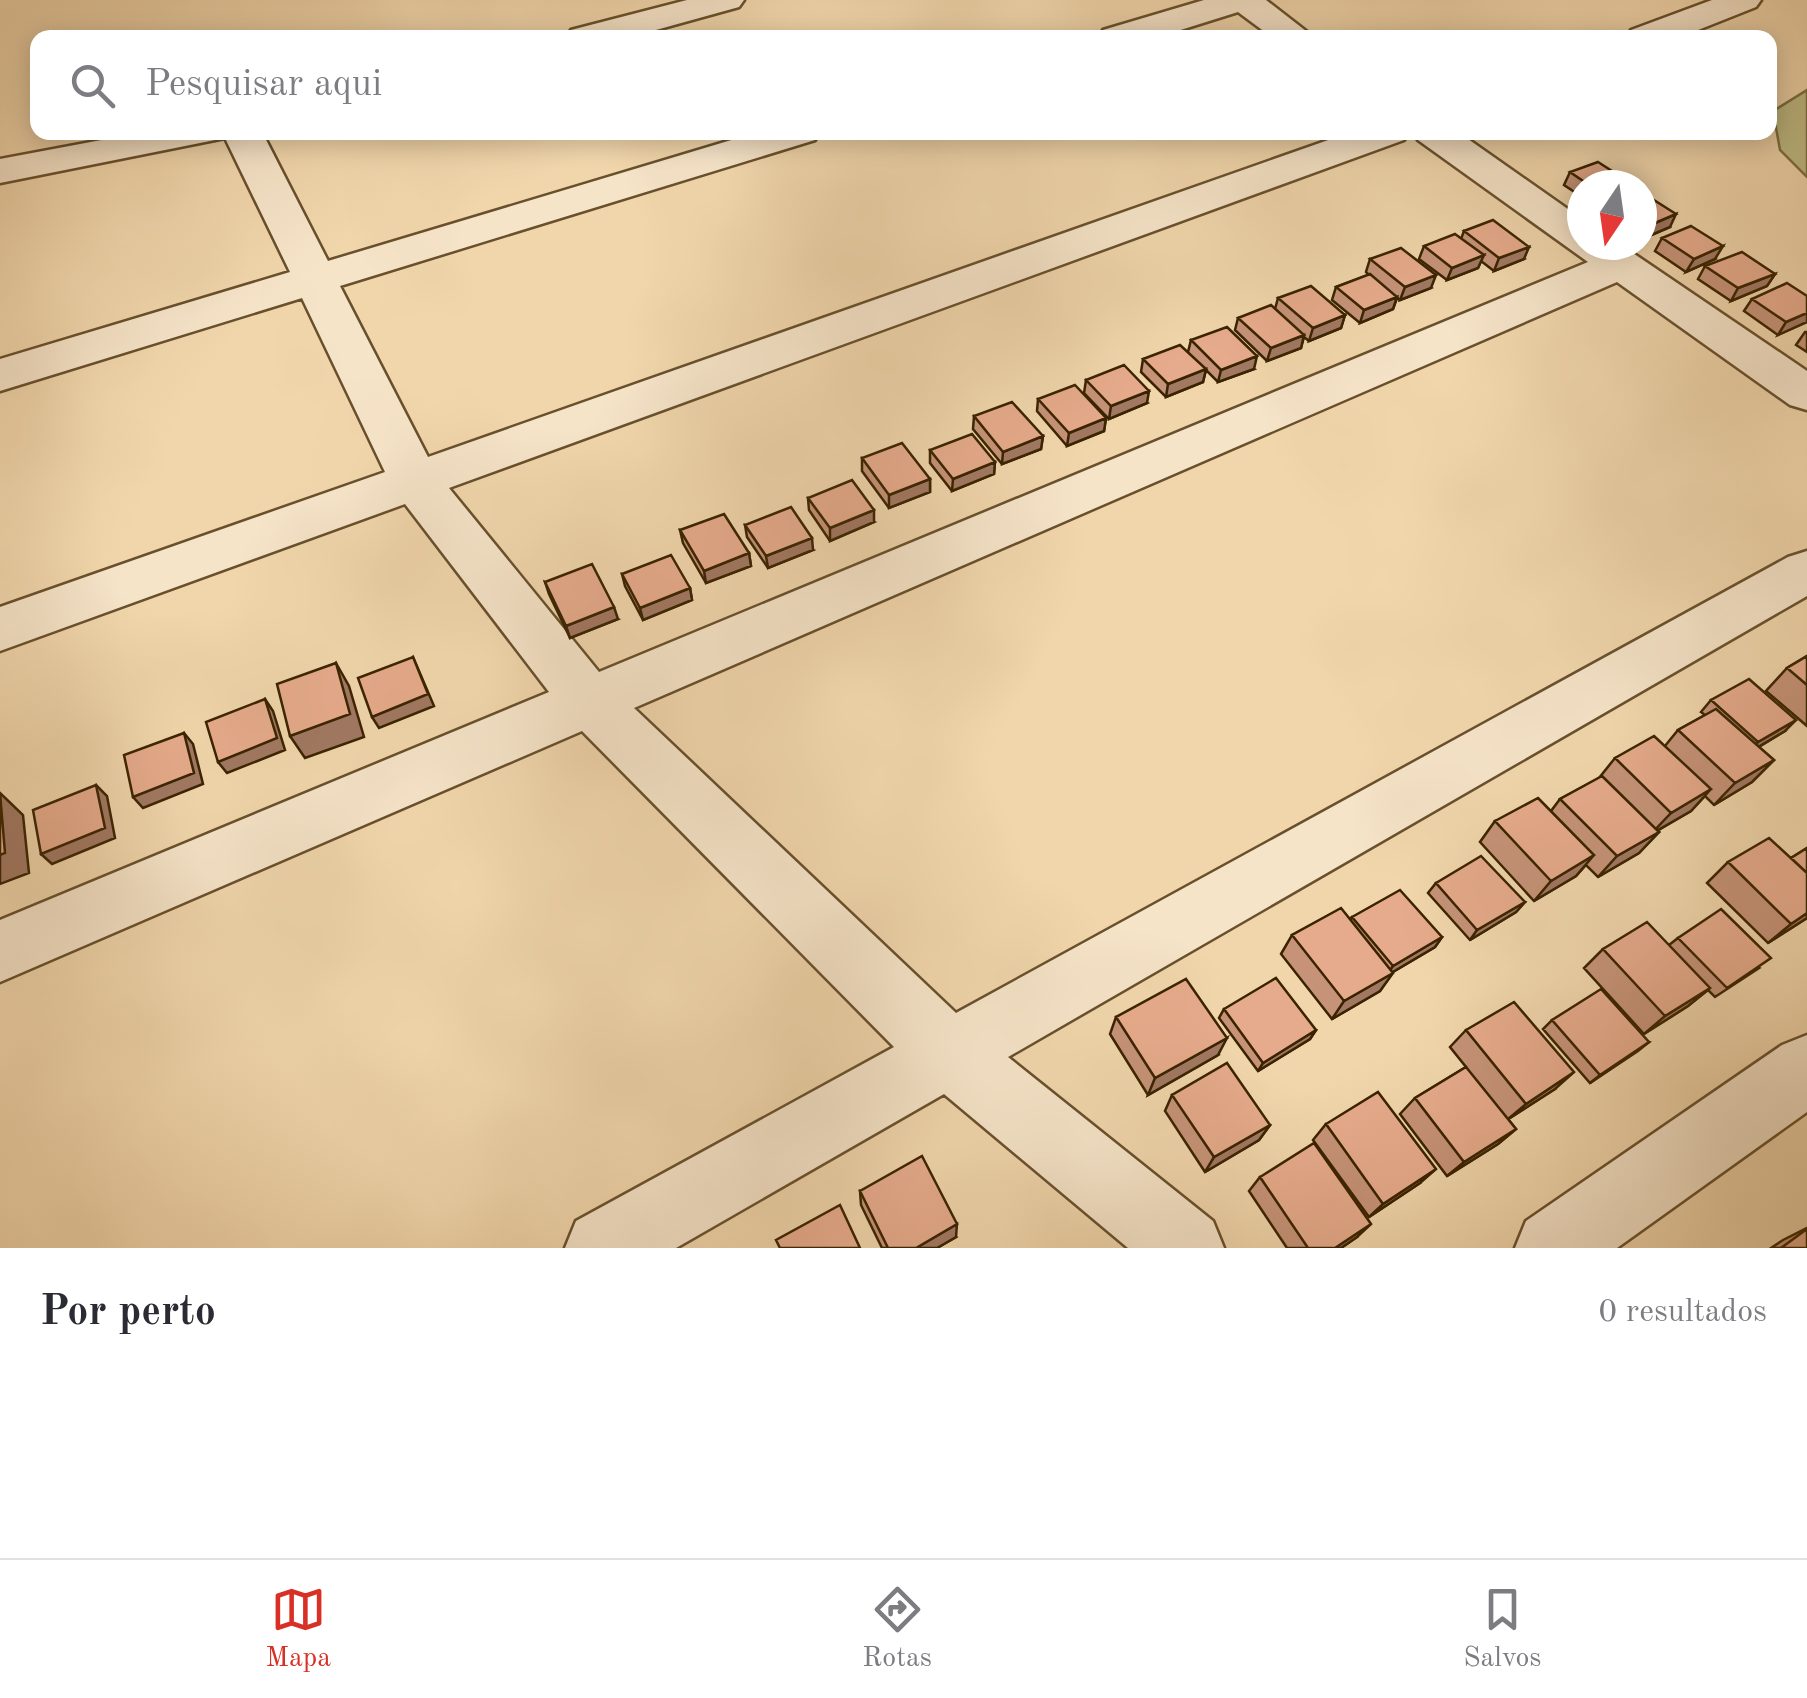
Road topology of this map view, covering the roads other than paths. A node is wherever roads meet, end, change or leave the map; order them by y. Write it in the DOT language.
graph roads {
  1 [pos="726,0"];
  2 [pos="1242,0"];
  3 [pos="1744,0"];
  4 [pos="614,30"];
  5 [pos="1143,30"];
  6 [pos="1285,30"];
  7 [pos="1665,30"];
  8 [pos="167,140"];
  9 [pos="246,140"];
  10 [pos="775,140"];
  11 [pos="1367,140"];
  12 [pos="1443,140"];
  13 [pos="0,171"];
  14 [pos="1567,227"];
  15 [pos="1573,260"];
  16 [pos="1614,260"];
  17 [pos="315,279"];
  18 [pos="0,376"];
  19 [pos="1807,394"];
  20 [pos="414,479"];
  21 [pos="1807,571"];
  22 [pos="0,629"];
  23 [pos="587,699"];
  24 [pos="0,951"];
  25 [pos="946,1052"];
  26 [pos="1807,1070"];
  27 [pos="603,1248"];
  28 [pos="1186,1248"];
  29 [pos="1552,1248"];
  1 -- 4 [label="street"];
  2 -- 5 [label="street"];
  2 -- 6 [label="street"];
  3 -- 7 [label="street"];
  8 -- 13 [label="street"];
  9 -- 17 [label="street"];
  10 -- 17 [label="street"];
  11 -- 20 [label="street"];
  12 -- 14 [label="street"];
  15 -- 23 [label="street"];
  16 -- 19 [label="street"];
  17 -- 18 [label="street"];
  17 -- 20 [label="street"];
  20 -- 22 [label="street"];
  20 -- 23 [label="street"];
  21 -- 25 [label="street"];
  23 -- 24 [label="street"];
  23 -- 25 [label="street"];
  25 -- 27 [label="street"];
  25 -- 28 [label="street"];
  26 -- 29 [label="street"];
}
